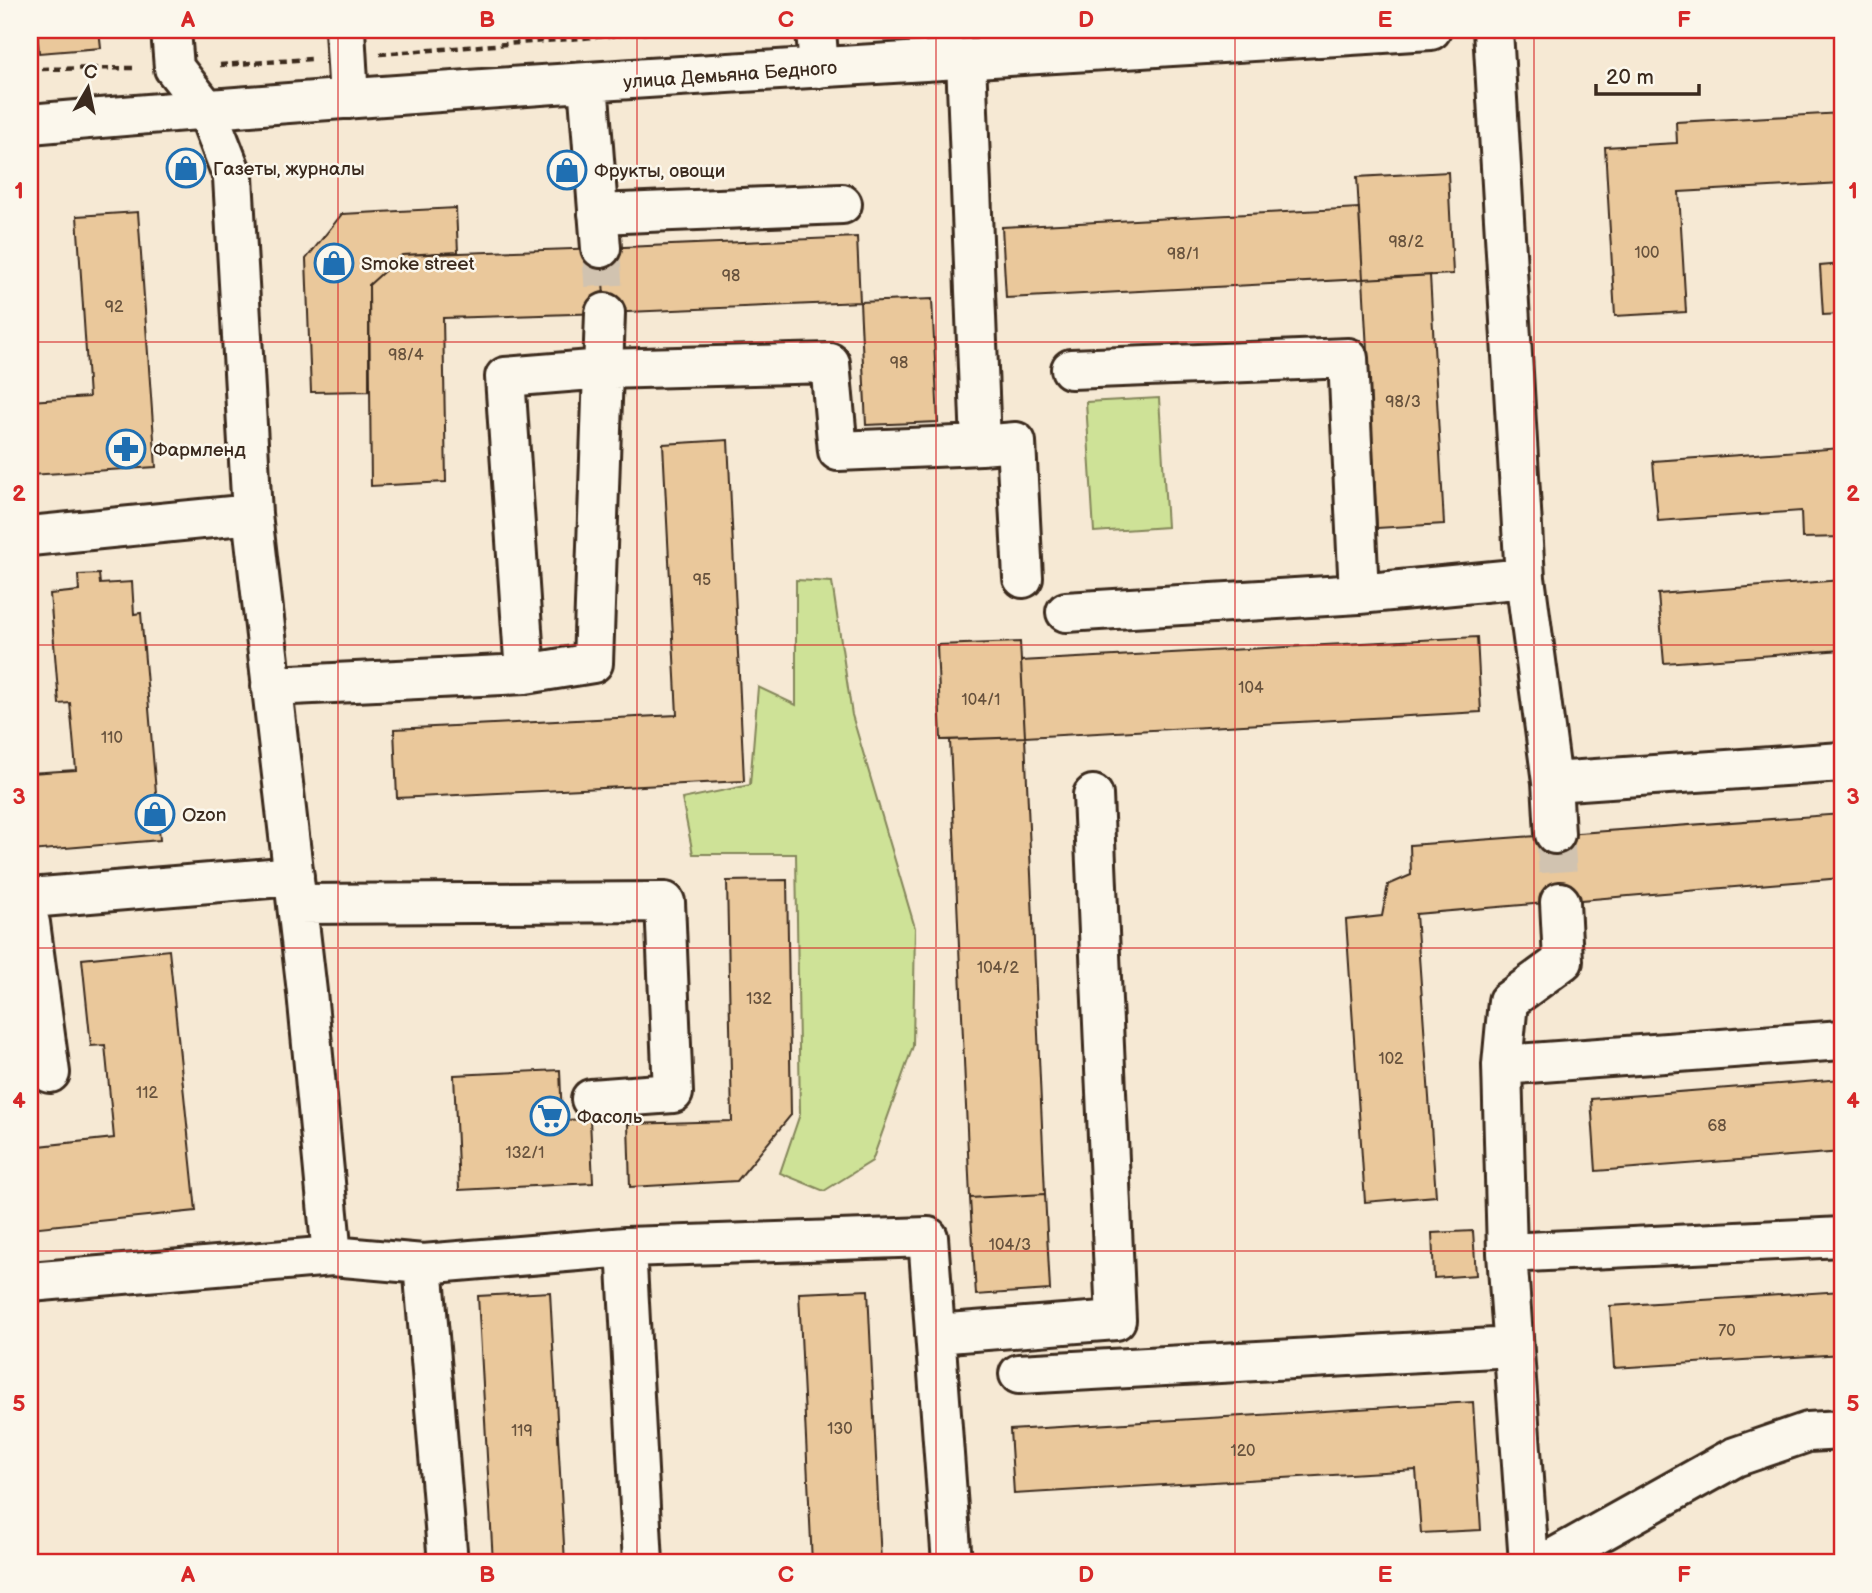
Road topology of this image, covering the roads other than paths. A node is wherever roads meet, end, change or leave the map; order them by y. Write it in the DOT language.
graph roads {
  1 [pos="172,30"];
  2 [pos="345,30"];
  3 [pos="816,30"];
  4 [pos="1431,30"];
  5 [pos="1493,30"];
  6 [pos="966,59"];
  7 [pos="820,68"];
  8 [pos="588,83"];
  9 [pos="349,99"];
  10 [pos="207,110"];
  11 [pos="30,124"];
  12 [pos="842,204"];
  13 [pos="605,313"];
  14 [pos="604,369"];
  15 [pos="1071,369"];
  16 [pos="981,445"];
  17 [pos="252,514"];
  18 [pos="30,536"];
  19 [pos="1023,578"];
  20 [pos="1525,578"];
  21 [pos="1359,594"];
  22 [pos="1066,612"];
  23 [pos="525,674"];
  24 [pos="271,686"];
  25 [pos="1842,762"];
  26 [pos="1552,782"];
  27 [pos="1093,795"];
  28 [pos="1555,834"];
  29 [pos="296,890"];
  30 [pos="30,898"];
  31 [pos="1560,902"];
  32 [pos="30,923"];
  33 [pos="1842,1040"];
  34 [pos="1502,1065"];
  35 [pos="50,1073"];
  36 [pos="591,1099"];
  37 [pos="1842,1237"];
  38 [pos="626,1247"];
  39 [pos="1507,1253"];
  40 [pos="332,1256"];
  41 [pos="423,1264"];
  42 [pos="30,1282"];
  43 [pos="935,1335"];
  44 [pos="1513,1347"];
  45 [pos="1019,1374"];
  46 [pos="1842,1430"];
  47 [pos="448,1563"];
  48 [pos="643,1563"];
  49 [pos="952,1563"];
  50 [pos="1529,1563"];
  51 [pos="1545,1563"];
  1 -- 10 [label="street"];
  2 -- 9 [label="street"];
  3 -- 7 [label="street"];
  4 -- 6 [label="street, улица Демьяна Бедного"];
  5 -- 20 [label="street"];
  6 -- 7 [label="street, улица Демьяна Бедного"];
  6 -- 16 [label="street"];
  7 -- 8 [label="street, улица Демьяна Бедного"];
  8 -- 9 [label="street, улица Демьяна Бедного"];
  8 -- 12 [label="street"];
  9 -- 10 [label="street, улица Демьяна Бедного"];
  10 -- 11 [label="street, улица Демьяна Бедного"];
  10 -- 17 [label="street"];
  13 -- 14 [label="street"];
  14 -- 16 [label="street"];
  14 -- 23 [label="street"];
  14 -- 23 [label="street"];
  15 -- 21 [label="street"];
  16 -- 19 [label="street"];
  17 -- 18 [label="street"];
  17 -- 24 [label="street"];
  20 -- 21 [label="street"];
  20 -- 26 [label="street"];
  21 -- 22 [label="street"];
  23 -- 24 [label="street"];
  24 -- 29 [label="street"];
  25 -- 26 [label="street"];
  26 -- 28 [label="street"];
  27 -- 43 [label="street"];
  29 -- 30 [label="street"];
  29 -- 36 [label="street"];
  29 -- 40 [label="street"];
  31 -- 34 [label="street"];
  32 -- 35 [label="street"];
  33 -- 34 [label="street"];
  34 -- 39 [label="street"];
  37 -- 39 [label="street"];
  38 -- 41 [label="street"];
  38 -- 43 [label="street"];
  38 -- 48 [label="street"];
  39 -- 44 [label="street"];
  40 -- 41 [label="street"];
  40 -- 42 [label="street"];
  41 -- 47 [label="street"];
  43 -- 49 [label="street"];
  44 -- 45 [label="street"];
  44 -- 50 [label="street"];
  46 -- 51 [label="street"];
}
